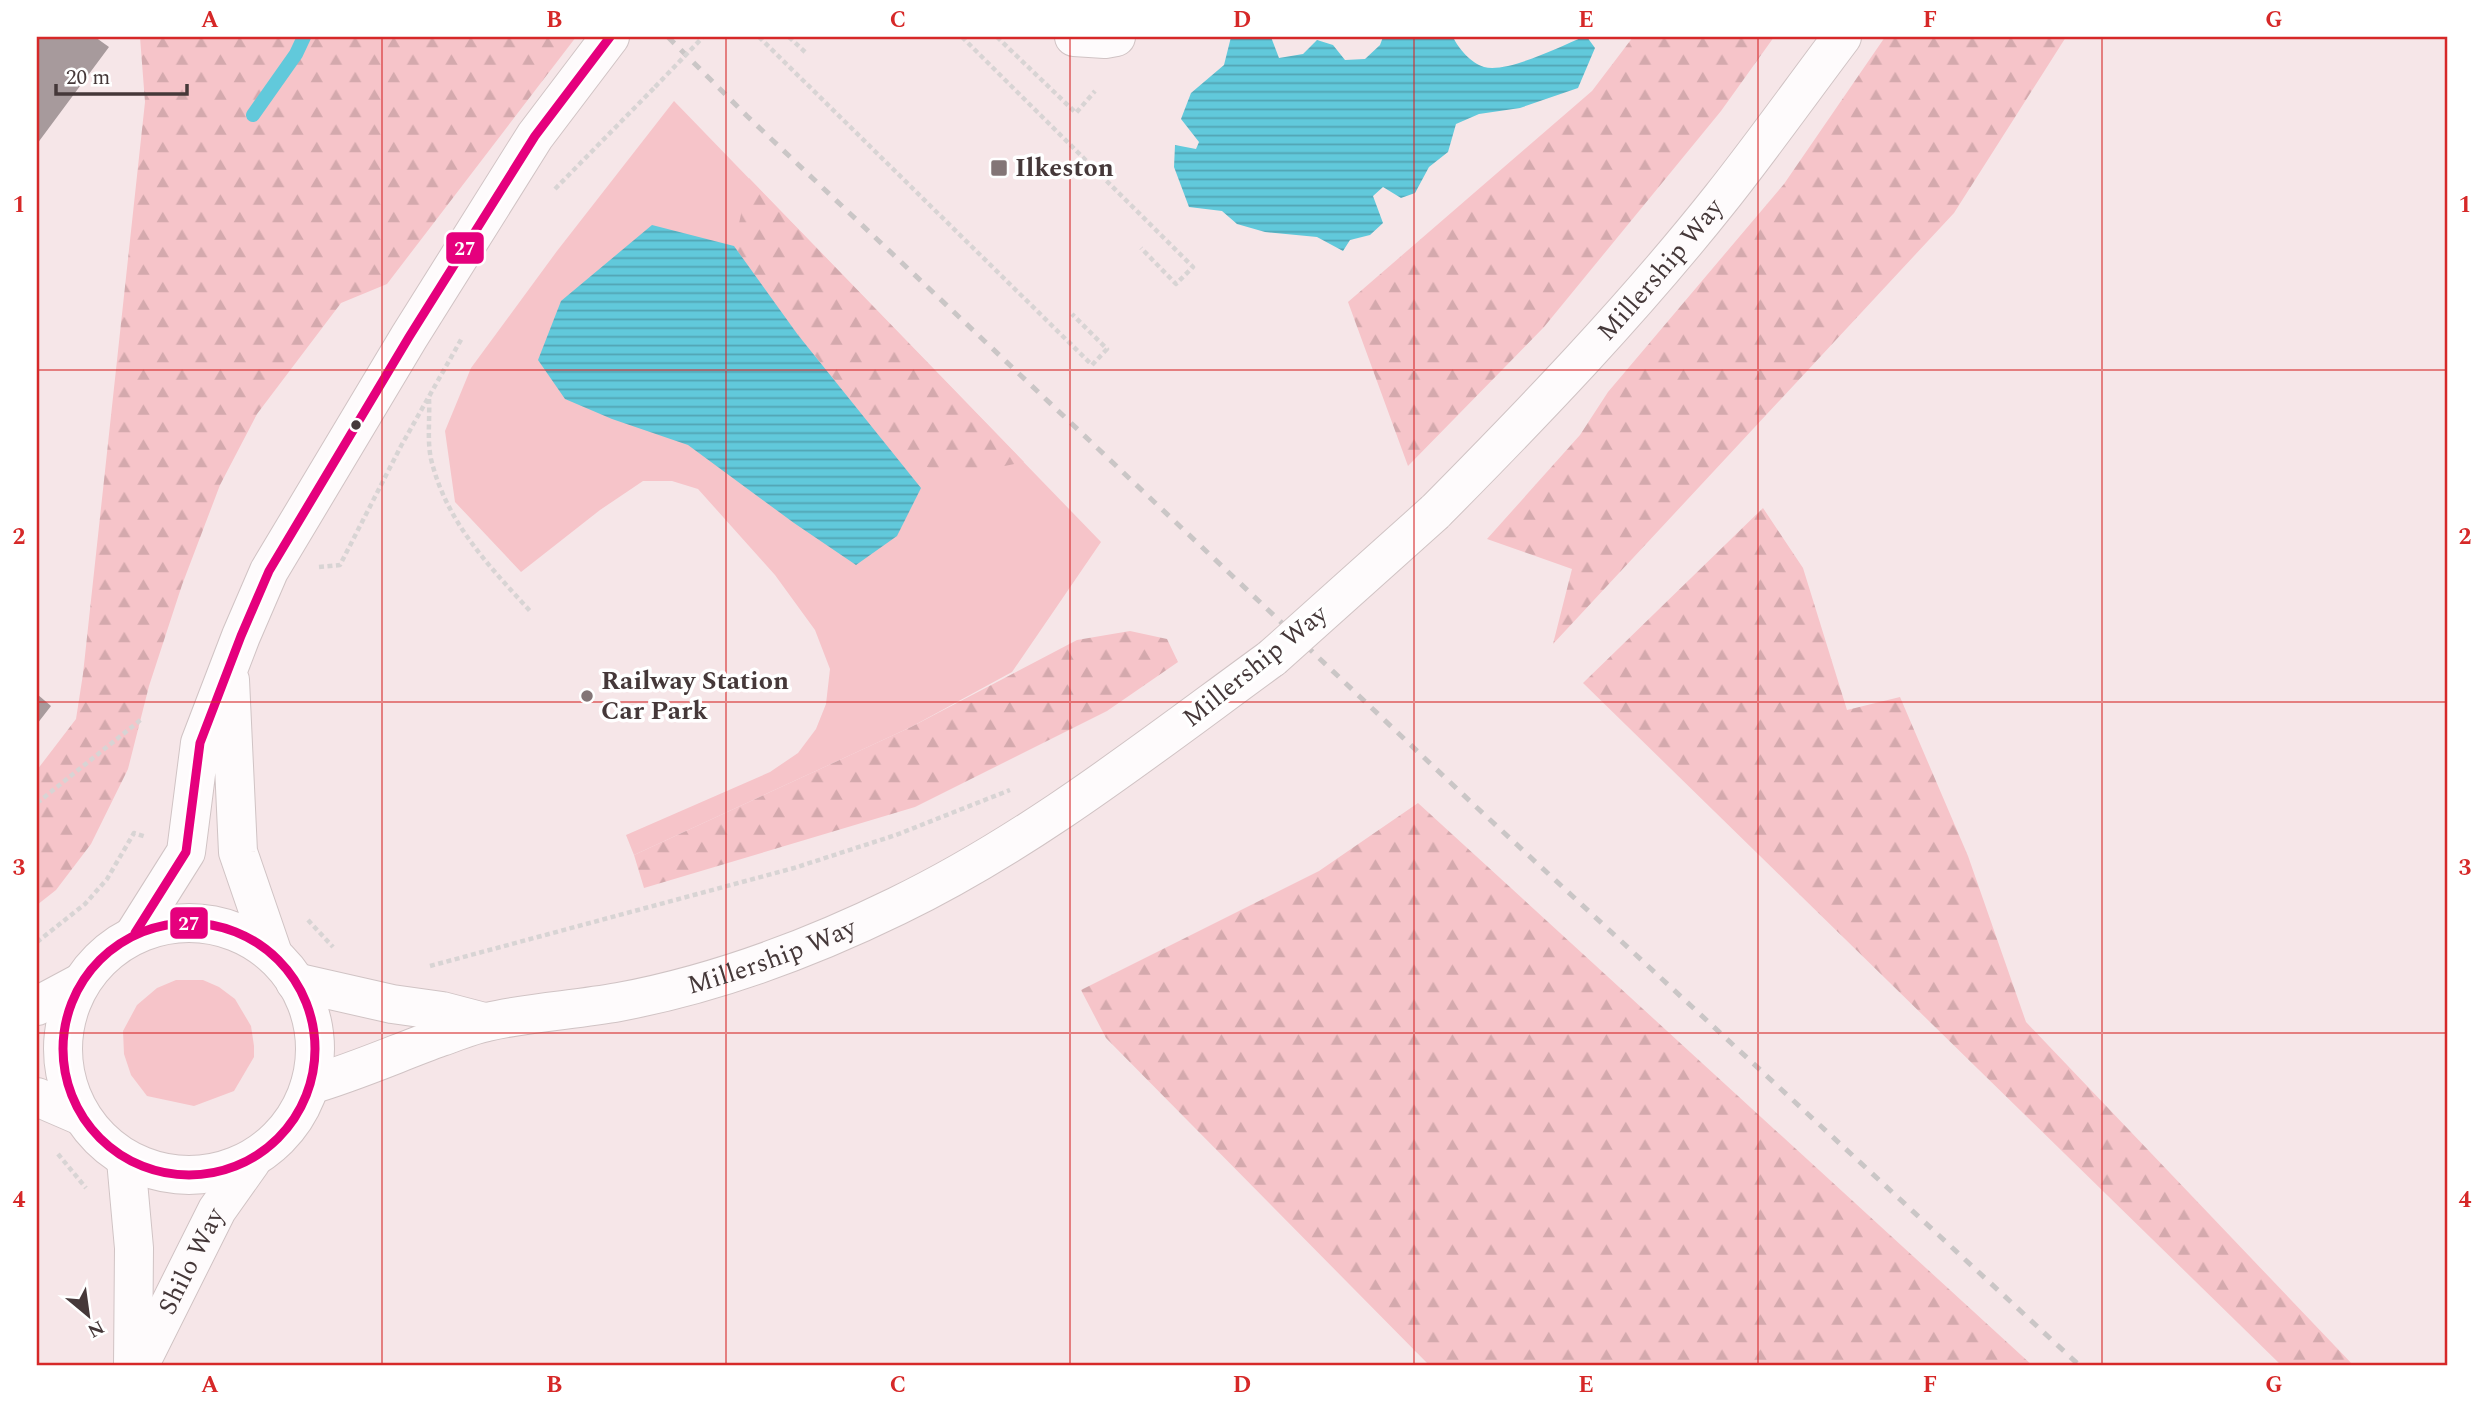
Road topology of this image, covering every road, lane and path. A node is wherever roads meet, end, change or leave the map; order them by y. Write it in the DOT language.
graph roads {
  1 [pos="610,37"];
  2 [pos="703,37"];
  3 [pos="759,37"];
  4 [pos="789,37"];
  5 [pos="962,37"];
  6 [pos="997,37"];
  7 [pos="1074,37"];
  8 [pos="1116,37"];
  9 [pos="1842,37"];
  10 [pos="805,52"];
  11 [pos="1095,91"];
  12 [pos="553,191"];
  13 [pos="1141,248"];
  14 [pos="1072,314"];
  15 [pos="465,333"];
  16 [pos="429,398"];
  17 [pos="313,568"];
  18 [pos="531,612"];
  19 [pos="229,667"];
  20 [pos="143,718"];
  21 [pos="1013,789"];
  22 [pos="37,803"];
  23 [pos="186,852"];
  24 [pos="306,918"];
  25 [pos="135,933"];
  26 [pos="37,942"];
  27 [pos="344,953"];
  28 [pos="426,967"];
  29 [pos="284,968"];
  30 [pos="80,984"];
  31 [pos="37,1006"];
  32 [pos="484,1022"];
  33 [pos="310,1085"];
  34 [pos="37,1097"];
  35 [pos="80,1116"];
  36 [pos="56,1152"];
  37 [pos="126,1160"];
  38 [pos="251,1162"];
  39 [pos="89,1198"];
  40 [pos="133,1366"];
  41 [pos="139,1366"];
  1 -- 19 [label="main road"];
  2 -- 12 [label="path, bridge"];
  3 -- 14 [label="path"];
  4 -- 10 [label="path"];
  5 -- 13 [label="path"];
  6 -- 11 [label="path"];
  7 -- 8 [label="main road"];
  9 -- 32 [label="main road, Millership Way, bridge"];
  15 -- 16 [label="path"];
  16 -- 17 [label="path"];
  16 -- 18 [label="path"];
  19 -- 23 [label="main road"];
  19 -- 29 [label="main road"];
  20 -- 22 [label="path"];
  21 -- 28 [label="path"];
  23 -- 25 [label="main road"];
  23 -- 26 [label="path"];
  24 -- 27 [label="path"];
  25 -- 29 [label="main road"];
  25 -- 30 [label="main road"];
  29 -- 32 [label="main road, Millership Way"];
  29 -- 33 [label="main road"];
  30 -- 31 [label="main road"];
  30 -- 35 [label="main road"];
  32 -- 33 [label="main road, Millership Way"];
  33 -- 38 [label="main road"];
  34 -- 35 [label="main road"];
  35 -- 37 [label="main road"];
  36 -- 39 [label="path"];
  37 -- 38 [label="main road"];
  37 -- 40 [label="main road, Shilo Way"];
  38 -- 41 [label="main road, Shilo Way"];
}
